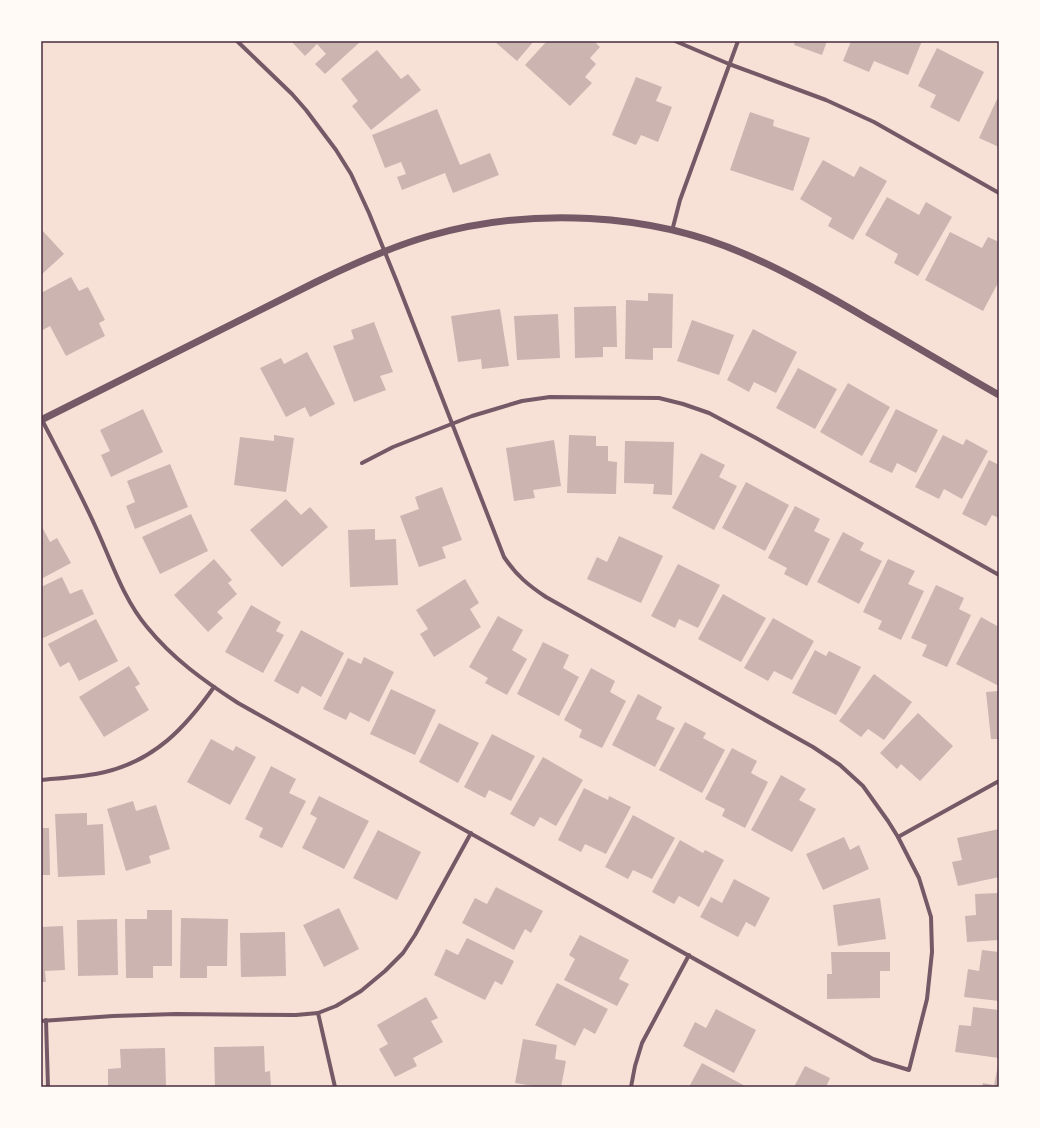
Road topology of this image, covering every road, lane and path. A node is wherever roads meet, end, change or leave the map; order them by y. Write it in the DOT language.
graph roads {
  1 [pos="237,41"];
  2 [pos="675,41"];
  3 [pos="738,41"];
  4 [pos="729,64"];
  5 [pos="999,193"];
  6 [pos="672,231"];
  7 [pos="384,251"];
  8 [pos="999,395"];
  9 [pos="41,419"];
  10 [pos="452,424"];
  11 [pos="362,463"];
  12 [pos="999,575"];
  13 [pos="214,687"];
  14 [pos="41,780"];
  15 [pos="999,781"];
  16 [pos="471,833"];
  17 [pos="898,837"];
  18 [pos="689,955"];
  19 [pos="318,1013"];
  20 [pos="46,1020"];
  21 [pos="41,1021"];
  22 [pos="48,1087"];
  23 [pos="335,1087"];
  24 [pos="630,1087"];
  1 -- 7 [label="street"];
  2 -- 4 [label="street"];
  3 -- 4 [label="street"];
  4 -- 5 [label="street"];
  4 -- 6 [label="street"];
  6 -- 7 [label="street"];
  6 -- 8 [label="street"];
  7 -- 9 [label="street"];
  7 -- 10 [label="street"];
  9 -- 13 [label="street"];
  10 -- 11 [label="street"];
  10 -- 12 [label="street"];
  10 -- 17 [label="street"];
  13 -- 14 [label="street"];
  13 -- 16 [label="street"];
  15 -- 17 [label="street"];
  16 -- 18 [label="street"];
  16 -- 19 [label="street"];
  17 -- 18 [label="street"];
  18 -- 24 [label="street"];
  19 -- 20 [label="street"];
  19 -- 23 [label="street"];
  20 -- 21 [label="street"];
  20 -- 22 [label="street"];
}
